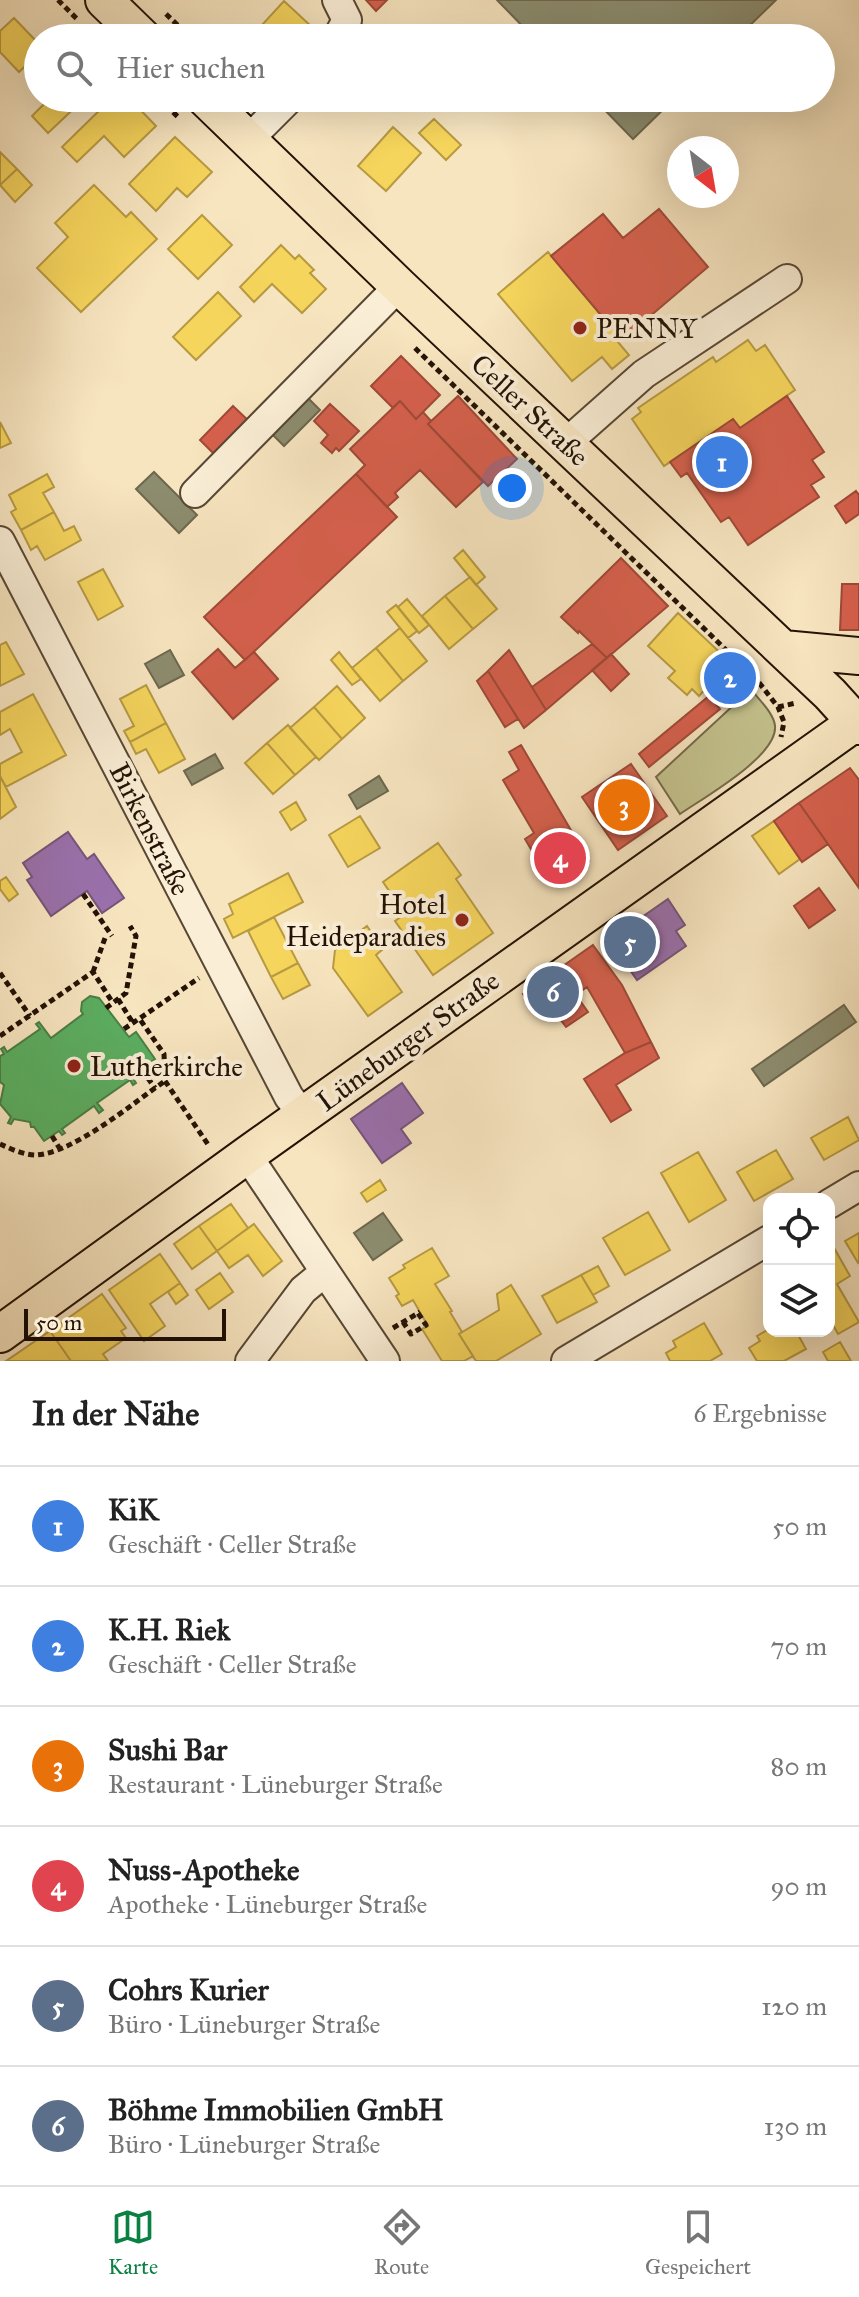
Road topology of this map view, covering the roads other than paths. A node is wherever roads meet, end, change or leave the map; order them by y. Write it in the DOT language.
graph roads {
  1 [pos="104,0"];
  2 [pos="337,0"];
  3 [pos="152,24"];
  4 [pos="345,24"];
  5 [pos="198,112"];
  6 [pos="276,112"];
  7 [pos="248,140"];
  8 [pos="787,279"];
  9 [pos="399,286"];
  10 [pos="565,444"];
  11 [pos="195,493"];
  12 [pos="0,541"];
  13 [pos="783,649"];
  14 [pos="859,656"];
  15 [pos="858,722"];
  16 [pos="304,1115"];
  17 [pos="247,1155"];
  18 [pos="859,1186"];
  19 [pos="835,1200"];
  20 [pos="763,1244"];
  21 [pos="325,1272"];
  22 [pos="0,1334"];
  23 [pos="250,1361"];
  24 [pos="385,1361"];
  25 [pos="566,1361"];
  1 -- 3 [label="main road"];
  2 -- 4 [label="street"];
  5 -- 7 [label="main road, Celler Straße"];
  6 -- 7 [label="street"];
  7 -- 9 [label="main road, Celler Straße"];
  8 -- 10 [label="street"];
  9 -- 10 [label="main road, Celler Straße"];
  9 -- 11 [label="street"];
  10 -- 13 [label="main road, Celler Straße"];
  12 -- 16 [label="street, Birkenstraße"];
  13 -- 14 [label="main road"];
  13 -- 15 [label="main road, Celler Straße"];
  15 -- 16 [label="main road, Lüneburger Straße"];
  16 -- 17 [label="main road, Lüneburger Straße"];
  17 -- 21 [label="street"];
  17 -- 22 [label="main road, Lüneburger Straße"];
  18 -- 19 [label="street"];
  20 -- 25 [label="street"];
  21 -- 23 [label="street"];
  21 -- 24 [label="street"];
}
